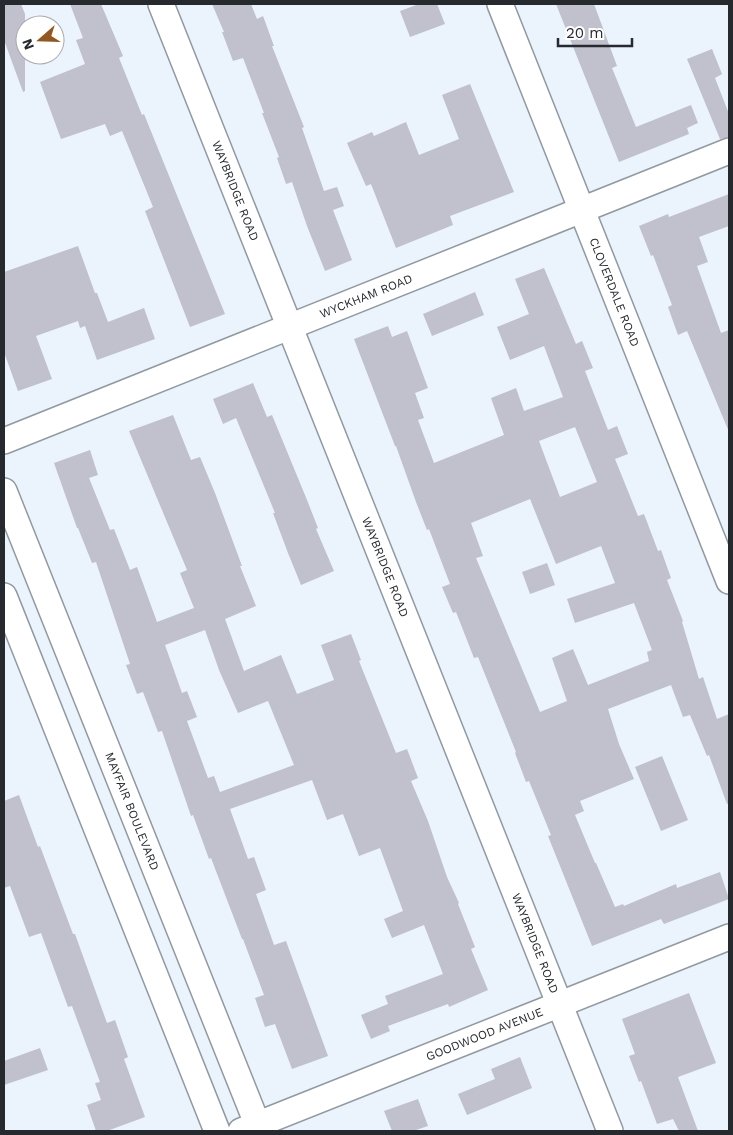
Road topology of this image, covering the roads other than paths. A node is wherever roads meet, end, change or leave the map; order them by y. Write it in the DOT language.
graph roads {
  1 [pos="161,4"];
  2 [pos="500,4"];
  3 [pos="729,151"];
  4 [pos="582,210"];
  5 [pos="289,327"];
  6 [pos="4,441"];
  7 [pos="4,492"];
  8 [pos="729,581"];
  9 [pos="4,596"];
  10 [pos="113,764"];
  11 [pos="76,779"];
  12 [pos="729,937"];
  13 [pos="560,1004"];
  14 [pos="253,1129"];
  15 [pos="216,1131"];
  16 [pos="610,1131"];
  1 -- 5 [label="street, WAYBRIDGE ROAD"];
  2 -- 4 [label="street, CLOVERDALE ROAD"];
  3 -- 4 [label="street, WYCKHAM ROAD"];
  4 -- 5 [label="street, WYCKHAM ROAD"];
  4 -- 8 [label="street, CLOVERDALE ROAD"];
  5 -- 6 [label="street, WYCKHAM ROAD"];
  5 -- 13 [label="street, WAYBRIDGE ROAD"];
  7 -- 10 [label="street, MAYFAIR BOULEVARD"];
  9 -- 11 [label="street"];
  10 -- 11 [label="street"];
  10 -- 14 [label="street, MAYFAIR BOULEVARD"];
  11 -- 15 [label="street"];
  12 -- 13 [label="street, GOODWOOD AVENUE"];
  13 -- 14 [label="street, GOODWOOD AVENUE"];
  13 -- 16 [label="street, WAYBRIDGE ROAD"];
}
